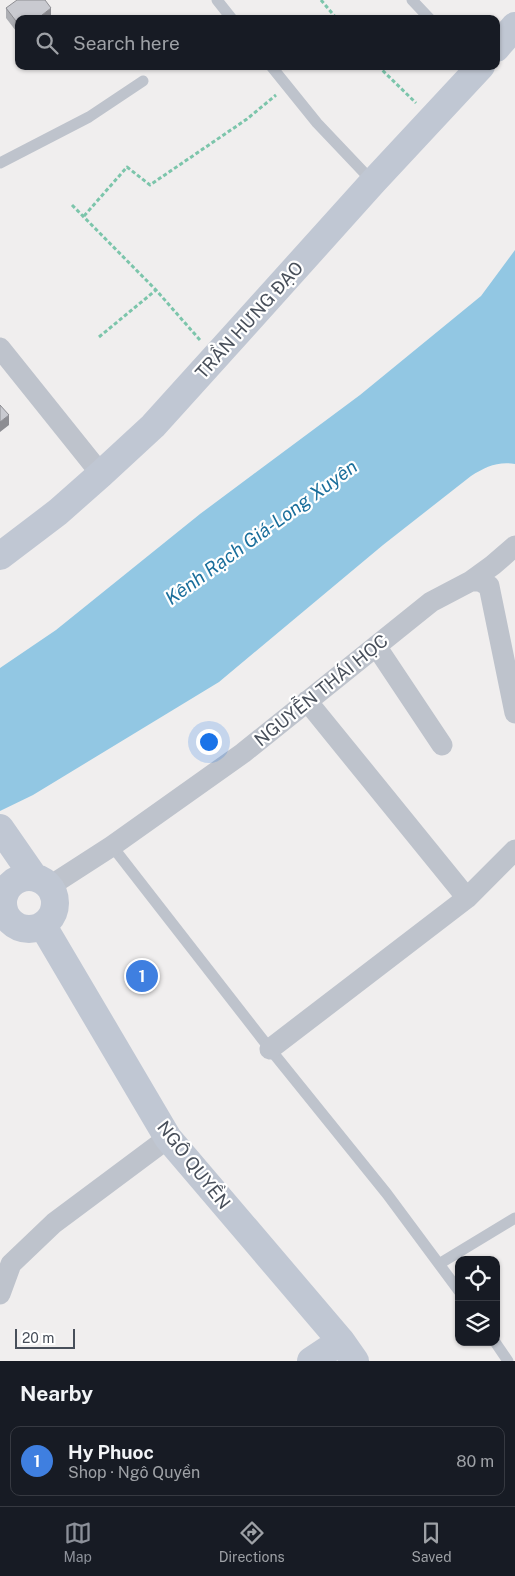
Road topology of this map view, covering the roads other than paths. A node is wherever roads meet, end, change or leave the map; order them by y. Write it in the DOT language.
graph roads {
  1 [pos="217,0"];
  2 [pos="412,0"];
  3 [pos="229,15"];
  4 [pos="426,15"];
  5 [pos="515,26"];
  6 [pos="500,43"];
  7 [pos="274,70"];
  8 [pos="476,70"];
  9 [pos="143,81"];
  10 [pos="0,163"];
  11 [pos="373,182"];
  12 [pos="0,348"];
  13 [pos="101,474"];
  14 [pos="515,546"];
  15 [pos="0,556"];
  16 [pos="471,581"];
  17 [pos="376,646"];
  18 [pos="307,701"];
  19 [pos="515,713"];
  20 [pos="442,745"];
  21 [pos="0,828"];
  22 [pos="112,846"];
  23 [pos="515,850"];
  24 [pos="35,873"];
  25 [pos="1,898"];
  26 [pos="467,898"];
  27 [pos="43,926"];
  28 [pos="270,1050"];
  29 [pos="168,1138"];
  30 [pos="515,1218"];
  31 [pos="439,1264"];
  32 [pos="455,1286"];
  33 [pos="0,1294"];
  34 [pos="498,1346"];
  35 [pos="348,1351"];
  36 [pos="311,1361"];
  37 [pos="508,1361"];
  1 -- 3 [label="lane"];
  2 -- 4 [label="lane"];
  5 -- 6 [label="street"];
  7 -- 11 [label="lane"];
  8 -- 11 [label="street, TRẦN HƯNG ĐẠO"];
  9 -- 10 [label="lane"];
  11 -- 13 [label="street, TRẦN HƯNG ĐẠO"];
  12 -- 13 [label="street"];
  13 -- 15 [label="street, TRẦN HƯNG ĐẠO"];
  14 -- 16 [label="street, NGUYỄN THÁI HỌC"];
  16 -- 17 [label="street, NGUYỄN THÁI HỌC"];
  16 -- 19 [label="street"];
  17 -- 18 [label="street, NGUYỄN THÁI HỌC"];
  17 -- 20 [label="street"];
  18 -- 22 [label="street, NGUYỄN THÁI HỌC"];
  18 -- 26 [label="street"];
  21 -- 24 [label="street"];
  22 -- 24 [label="street, NGUYỄN THÁI HỌC"];
  22 -- 28 [label="lane"];
  23 -- 26 [label="street"];
  24 -- 25 [label="street"];
  24 -- 27 [label="street"];
  25 -- 27 [label="street"];
  26 -- 28 [label="street"];
  27 -- 29 [label="street, NGÔ QUYỀN"];
  28 -- 31 [label="lane"];
  29 -- 33 [label="street"];
  29 -- 35 [label="street, NGÔ QUYỀN"];
  30 -- 31 [label="lane"];
  31 -- 32 [label="lane"];
  34 -- 37 [label="lane"];
  35 -- 36 [label="street"];
}
